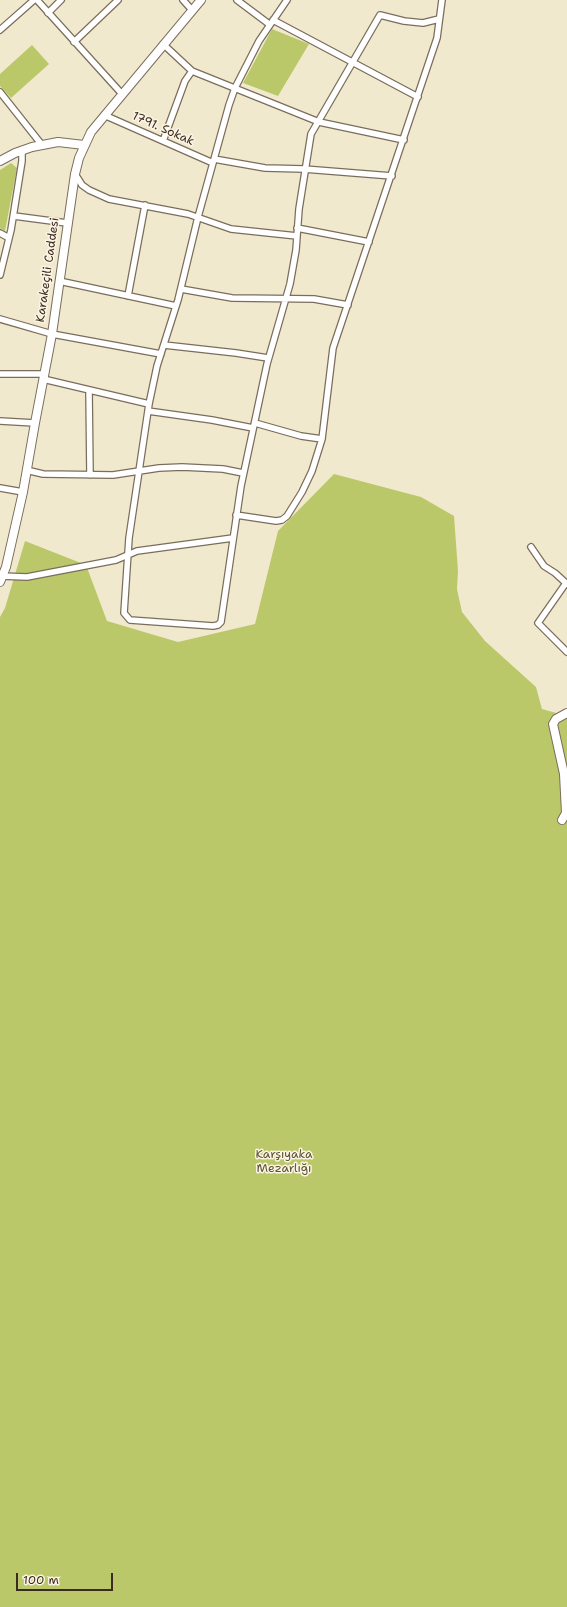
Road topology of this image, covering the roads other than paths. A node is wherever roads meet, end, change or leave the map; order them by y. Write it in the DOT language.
graph roads {
  1 [pos="34,0"];
  2 [pos="37,0"];
  3 [pos="61,0"];
  4 [pos="118,0"];
  5 [pos="183,0"];
  6 [pos="201,0"];
  7 [pos="237,0"];
  8 [pos="287,0"];
  9 [pos="442,0"];
  10 [pos="192,10"];
  11 [pos="48,13"];
  12 [pos="439,19"];
  13 [pos="271,22"];
  14 [pos="0,30"];
  15 [pos="74,42"];
  16 [pos="163,44"];
  17 [pos="352,61"];
  18 [pos="192,71"];
  19 [pos="235,88"];
  20 [pos="0,92"];
  21 [pos="122,94"];
  22 [pos="418,97"];
  23 [pos="104,115"];
  24 [pos="318,122"];
  25 [pos="404,140"];
  26 [pos="163,141"];
  27 [pos="42,145"];
  28 [pos="84,145"];
  29 [pos="22,150"];
  30 [pos="0,161"];
  31 [pos="213,161"];
  32 [pos="304,169"];
  33 [pos="75,174"];
  34 [pos="392,176"];
  35 [pos="145,205"];
  36 [pos="14,216"];
  37 [pos="198,217"];
  38 [pos="67,223"];
  39 [pos="297,228"];
  40 [pos="0,233"];
  41 [pos="297,236"];
  42 [pos="9,238"];
  43 [pos="369,242"];
  44 [pos="0,275"];
  45 [pos="59,281"];
  46 [pos="180,289"];
  47 [pos="128,296"];
  48 [pos="286,298"];
  49 [pos="348,305"];
  50 [pos="176,306"];
  51 [pos="0,319"];
  52 [pos="52,334"];
  53 [pos="164,345"];
  54 [pos="161,354"];
  55 [pos="268,358"];
  56 [pos="0,374"];
  57 [pos="44,377"];
  58 [pos="90,390"];
  59 [pos="148,404"];
  60 [pos="148,411"];
  61 [pos="0,421"];
  62 [pos="35,423"];
  63 [pos="254,426"];
  64 [pos="322,439"];
  65 [pos="26,470"];
  66 [pos="139,471"];
  67 [pos="243,473"];
  68 [pos="90,475"];
  69 [pos="0,488"];
  70 [pos="23,492"];
  71 [pos="236,515"];
  72 [pos="233,538"];
  73 [pos="531,546"];
  74 [pos="127,556"];
  75 [pos="1,577"];
  76 [pos="567,583"];
  77 [pos="567,652"];
  78 [pos="567,713"];
  79 [pos="562,820"];
  1 -- 14 [label="street"];
  2 -- 11 [label="street"];
  3 -- 11 [label="street"];
  4 -- 15 [label="street"];
  5 -- 10 [label="street"];
  6 -- 10 [label="main road, Karakeçili Caddesi"];
  7 -- 13 [label="street"];
  8 -- 13 [label="street"];
  9 -- 12 [label="street"];
  10 -- 16 [label="main road, Karakeçili Caddesi"];
  11 -- 15 [label="street"];
  12 -- 17 [label="street"];
  12 -- 22 [label="street"];
  13 -- 17 [label="street"];
  13 -- 19 [label="street"];
  15 -- 21 [label="street"];
  16 -- 18 [label="street"];
  16 -- 21 [label="main road, Karakeçili Caddesi"];
  17 -- 22 [label="street"];
  17 -- 24 [label="street"];
  18 -- 19 [label="street"];
  18 -- 26 [label="street"];
  19 -- 24 [label="street"];
  19 -- 31 [label="street"];
  20 -- 27 [label="street"];
  21 -- 23 [label="main road, Karakeçili Caddesi"];
  22 -- 25 [label="street"];
  23 -- 26 [label="street, 1791. Sokak"];
  23 -- 28 [label="main road, Karakeçili Caddesi"];
  24 -- 25 [label="street"];
  24 -- 32 [label="street"];
  25 -- 34 [label="street"];
  26 -- 31 [label="street, 1791. Sokak"];
  27 -- 28 [label="main road"];
  27 -- 29 [label="main road"];
  28 -- 33 [label="main road, Karakeçili Caddesi"];
  29 -- 30 [label="main road"];
  29 -- 36 [label="street"];
  31 -- 32 [label="street, 1791. Sokak"];
  31 -- 37 [label="street"];
  32 -- 34 [label="street, 1791. Sokak"];
  32 -- 39 [label="street"];
  33 -- 35 [label="street"];
  33 -- 38 [label="main road, Karakeçili Caddesi"];
  34 -- 43 [label="street"];
  35 -- 37 [label="street"];
  35 -- 47 [label="street"];
  36 -- 38 [label="street"];
  36 -- 42 [label="street"];
  37 -- 41 [label="street"];
  37 -- 46 [label="street"];
  38 -- 45 [label="main road, Karakeçili Caddesi"];
  39 -- 41 [label="street"];
  39 -- 43 [label="street"];
  40 -- 42 [label="street"];
  41 -- 48 [label="street"];
  42 -- 44 [label="street"];
  43 -- 49 [label="street"];
  45 -- 47 [label="street"];
  45 -- 52 [label="main road, Karakeçili Caddesi"];
  46 -- 48 [label="street"];
  46 -- 50 [label="street"];
  47 -- 50 [label="street"];
  48 -- 49 [label="street"];
  48 -- 55 [label="street"];
  49 -- 64 [label="street"];
  50 -- 53 [label="street"];
  51 -- 52 [label="street"];
  52 -- 54 [label="street"];
  52 -- 57 [label="main road, Karakeçili Caddesi"];
  53 -- 54 [label="street"];
  53 -- 55 [label="street"];
  54 -- 59 [label="street"];
  55 -- 63 [label="street"];
  56 -- 57 [label="street"];
  57 -- 58 [label="street"];
  57 -- 62 [label="main road, Karakeçili Caddesi"];
  58 -- 59 [label="street"];
  58 -- 68 [label="street"];
  59 -- 60 [label="street"];
  60 -- 63 [label="street"];
  60 -- 66 [label="street"];
  61 -- 62 [label="street"];
  62 -- 65 [label="main road, Karakeçili Caddesi"];
  63 -- 64 [label="street"];
  63 -- 67 [label="street"];
  64 -- 71 [label="street"];
  65 -- 68 [label="street"];
  65 -- 70 [label="main road, Karakeçili Caddesi"];
  66 -- 67 [label="street"];
  66 -- 68 [label="street"];
  66 -- 74 [label="street"];
  67 -- 71 [label="street"];
  69 -- 70 [label="street"];
  70 -- 75 [label="main road, Karakeçili Caddesi"];
  71 -- 72 [label="street"];
  72 -- 74 [label="street"];
  72 -- 74 [label="street"];
  73 -- 76 [label="street"];
  74 -- 75 [label="street"];
  76 -- 77 [label="street"];
  78 -- 79 [label="main road"];
}
